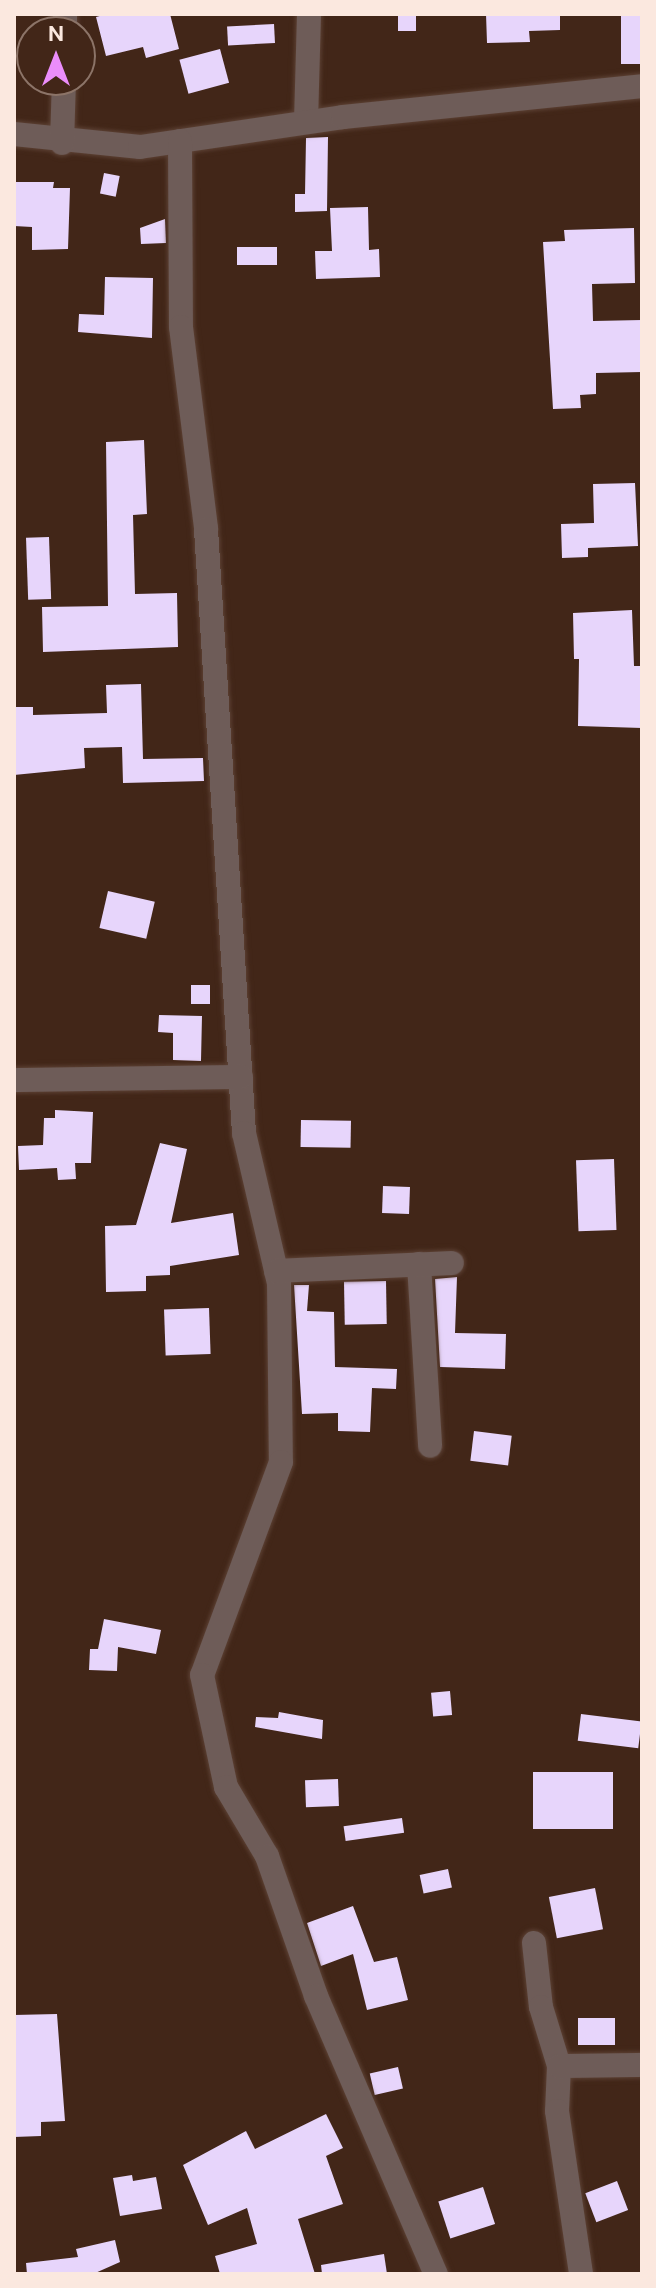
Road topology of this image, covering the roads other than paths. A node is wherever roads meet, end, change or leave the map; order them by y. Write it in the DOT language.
graph roads {
  1 [pos="309,14"];
  2 [pos="642,86"];
  3 [pos="63,96"];
  4 [pos="306,122"];
  5 [pos="14,134"];
  6 [pos="180,141"];
  7 [pos="62,143"];
  8 [pos="241,1077"];
  9 [pos="14,1080"];
  10 [pos="452,1263"];
  11 [pos="419,1264"];
  12 [pos="276,1271"];
  13 [pos="430,1446"];
  14 [pos="534,1943"];
  15 [pos="642,2065"];
  16 [pos="559,2066"];
  17 [pos="436,2274"];
  18 [pos="581,2274"];
  1 -- 4 [label="street"];
  2 -- 4 [label="street"];
  3 -- 7 [label="street"];
  4 -- 6 [label="street"];
  5 -- 7 [label="street"];
  6 -- 7 [label="street"];
  6 -- 8 [label="street"];
  8 -- 9 [label="street"];
  8 -- 12 [label="street"];
  10 -- 11 [label="street"];
  11 -- 12 [label="street"];
  11 -- 13 [label="street"];
  12 -- 17 [label="street"];
  14 -- 16 [label="street"];
  15 -- 16 [label="street"];
  16 -- 18 [label="street"];
}
